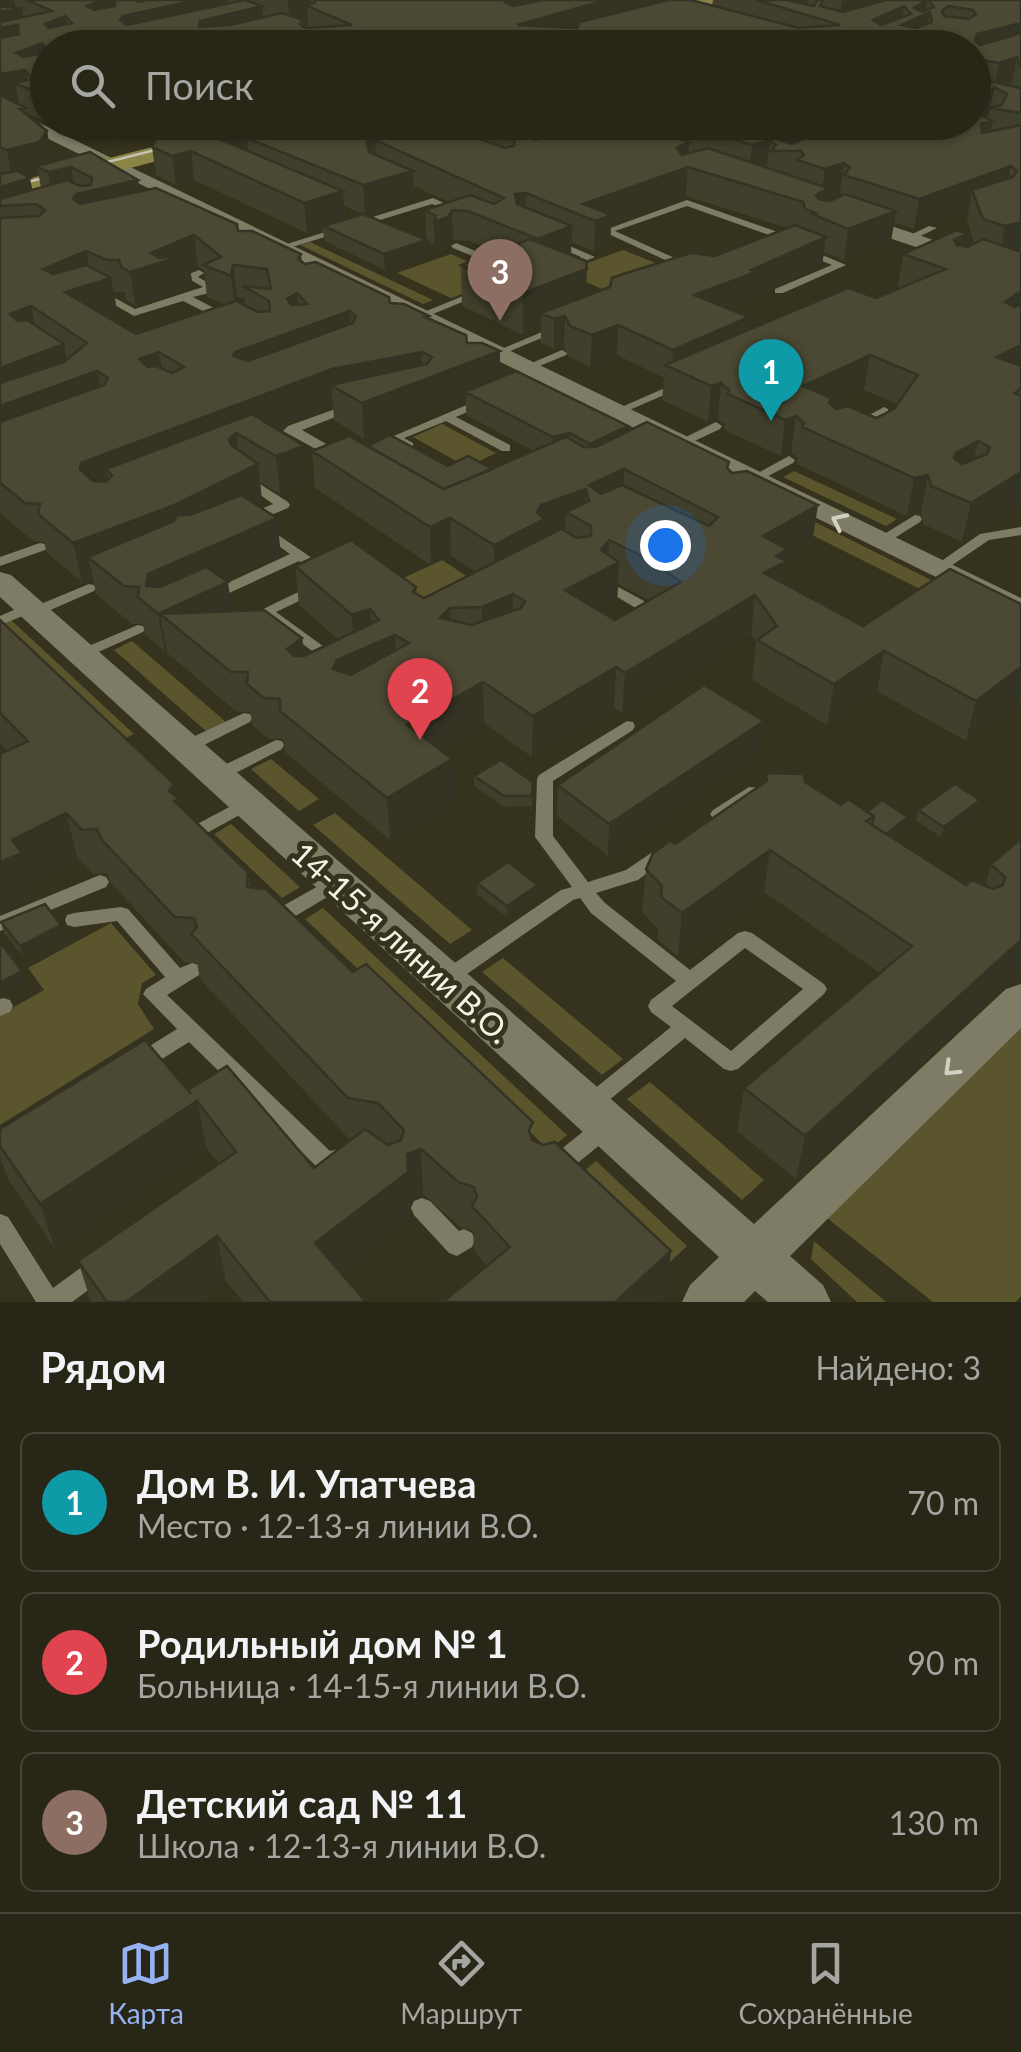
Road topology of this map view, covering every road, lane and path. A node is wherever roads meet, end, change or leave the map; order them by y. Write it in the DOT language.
graph roads {
  1 [pos="705,12"];
  2 [pos="615,17"];
  3 [pos="632,30"];
  4 [pos="6,107"];
  5 [pos="30,122"];
  6 [pos="62,140"];
  7 [pos="193,140"];
  8 [pos="104,161"];
  9 [pos="11,189"];
  10 [pos="411,190"];
  11 [pos="432,201"];
  12 [pos="830,212"];
  13 [pos="349,214"];
  14 [pos="365,222"];
  15 [pos="456,223"];
  16 [pos="379,228"];
  17 [pos="932,228"];
  18 [pos="909,238"];
  19 [pos="792,241"];
  20 [pos="534,242"];
  21 [pos="456,246"];
  22 [pos="273,250"];
  23 [pos="774,253"];
  24 [pos="500,254"];
  25 [pos="487,259"];
  26 [pos="987,265"];
  27 [pos="1018,267"];
  28 [pos="559,268"];
  29 [pos="512,270"];
  30 [pos="960,272"];
  31 [pos="672,274"];
  32 [pos="176,280"];
  33 [pos="488,289"];
  34 [pos="779,291"];
  35 [pos="111,297"];
  36 [pos="184,297"];
  37 [pos="134,313"];
  38 [pos="119,317"];
  39 [pos="239,320"];
  40 [pos="422,321"];
  41 [pos="564,326"];
  42 [pos="562,353"];
  43 [pos="515,367"];
  44 [pos="688,380"];
  45 [pos="492,396"];
  46 [pos="374,403"];
  47 [pos="884,411"];
  48 [pos="616,412"];
  49 [pos="446,416"];
  50 [pos="716,426"];
  51 [pos="850,429"];
  52 [pos="292,430"];
  53 [pos="278,434"];
  54 [pos="669,442"];
  55 [pos="506,448"];
  56 [pos="422,453"];
  57 [pos="342,459"];
  58 [pos="789,460"];
  59 [pos="242,477"];
  60 [pos="757,486"];
  61 [pos="915,520"];
  62 [pos="1021,532"];
  63 [pos="880,540"];
  64 [pos="40,546"];
  65 [pos="300,556"];
  66 [pos="944,578"];
  67 [pos="110,579"];
  68 [pos="609,586"];
  69 [pos="10,595"];
  70 [pos="196,602"];
  71 [pos="640,604"];
  72 [pos="1021,610"];
  73 [pos="138,629"];
  74 [pos="82,654"];
  75 [pos="331,675"];
  76 [pos="244,718"];
  77 [pos="627,726"];
  78 [pos="276,745"];
  79 [pos="186,747"];
  80 [pos="217,776"];
  81 [pos="787,794"];
  82 [pos="248,804"];
  83 [pos="705,824"];
  84 [pos="190,836"];
  85 [pos="676,844"];
  86 [pos="100,882"];
  87 [pos="336,883"];
  88 [pos="584,890"];
  89 [pos="74,920"];
  90 [pos="0,924"];
  91 [pos="264,925"];
  92 [pos="445,980"];
  93 [pos="690,981"];
  94 [pos="1021,1001"];
  95 [pos="685,1027"];
  96 [pos="190,1032"];
  97 [pos="128,1070"];
  98 [pos="597,1116"];
  99 [pos="368,1154"];
  100 [pos="543,1177"];
  101 [pos="422,1208"];
  102 [pos="0,1224"];
  103 [pos="464,1240"];
  104 [pos="754,1256"];
  105 [pos="113,1259"];
  106 [pos="51,1302"];
  107 [pos="708,1302"];
  108 [pos="805,1302"];
  1 -- 2 [label="main road"];
  1 -- 3 [label="main road"];
  4 -- 5 [label="street"];
  6 -- 8 [label="street"];
  7 -- 8 [label="main road"];
  8 -- 9 [label="main road"];
  8 -- 22 [label="street"];
  10 -- 11 [label="lane"];
  11 -- 14 [label="lane"];
  11 -- 15 [label="lane"];
  12 -- 18 [label="street"];
  13 -- 14 [label="lane"];
  14 -- 16 [label="lane"];
  14 -- 22 [label="lane"];
  17 -- 18 [label="lane"];
  18 -- 26 [label="street"];
  19 -- 23 [label="lane"];
  19 -- 31 [label="lane"];
  19 -- 34 [label="lane"];
  20 -- 28 [label="lane"];
  21 -- 25 [label="lane"];
  22 -- 40 [label="street"];
  24 -- 25 [label="lane"];
  25 -- 29 [label="lane"];
  26 -- 27 [label="street"];
  26 -- 30 [label="lane"];
  32 -- 36 [label="lane"];
  33 -- 40 [label="lane"];
  35 -- 37 [label="lane"];
  36 -- 37 [label="lane"];
  36 -- 39 [label="lane"];
  37 -- 38 [label="lane"];
  40 -- 43 [label="street"];
  41 -- 43 [label="lane"];
  42 -- 43 [label="lane"];
  43 -- 48 [label="street"];
  44 -- 48 [label="lane"];
  45 -- 49 [label="lane"];
  46 -- 52 [label="lane"];
  47 -- 51 [label="lane"];
  48 -- 54 [label="street"];
  49 -- 55 [label="lane"];
  49 -- 56 [label="lane"];
  50 -- 54 [label="lane"];
  52 -- 53 [label="lane"];
  52 -- 57 [label="lane"];
  54 -- 60 [label="street"];
  58 -- 60 [label="lane"];
  59 -- 65 [label="lane"];
  63 -- 60 [label="street, one-way"];
  61 -- 63 [label="lane"];
  62 -- 66 [label="lane"];
  63 -- 66 [label="street"];
  64 -- 69 [label="lane"];
  65 -- 70 [label="lane"];
  65 -- 75 [label="lane"];
  66 -- 72 [label="street"];
  67 -- 69 [label="lane"];
  68 -- 71 [label="lane"];
  69 -- 74 [label="street, 14-15-я линии В.О."];
  73 -- 74 [label="lane"];
  74 -- 79 [label="street, 14-15-я линии В.О."];
  76 -- 79 [label="lane"];
  77 -- 88 [label="lane"];
  78 -- 80 [label="lane"];
  79 -- 80 [label="street, 14-15-я линии В.О."];
  80 -- 82 [label="street, 14-15-я линии В.О."];
  81 -- 83 [label="lane"];
  82 -- 84 [label="lane"];
  82 -- 87 [label="street, 14-15-я линии В.О."];
  85 -- 88 [label="lane"];
  86 -- 90 [label="lane"];
  87 -- 91 [label="lane"];
  87 -- 92 [label="street, 14-15-я линии В.О."];
  88 -- 92 [label="lane"];
  88 -- 93 [label="lane"];
  89 -- 96 [label="lane"];
  92 -- 98 [label="street, 14-15-я линии В.О."];
  93 -- 95 [label="lane"];
  93 -- 95 [label="lane"];
  94 -- 104 [label="street, one-way"];
  95 -- 98 [label="lane"];
  96 -- 97 [label="lane"];
  96 -- 99 [label="lane"];
  98 -- 100 [label="lane"];
  98 -- 104 [label="street, 14-15-я линии В.О."];
  101 -- 103 [label="lane"];
  102 -- 106 [label="lane"];
  104 -- 107 [label="street"];
  104 -- 108 [label="street, 14-15-я линии В.О."];
  105 -- 106 [label="lane"];
}
